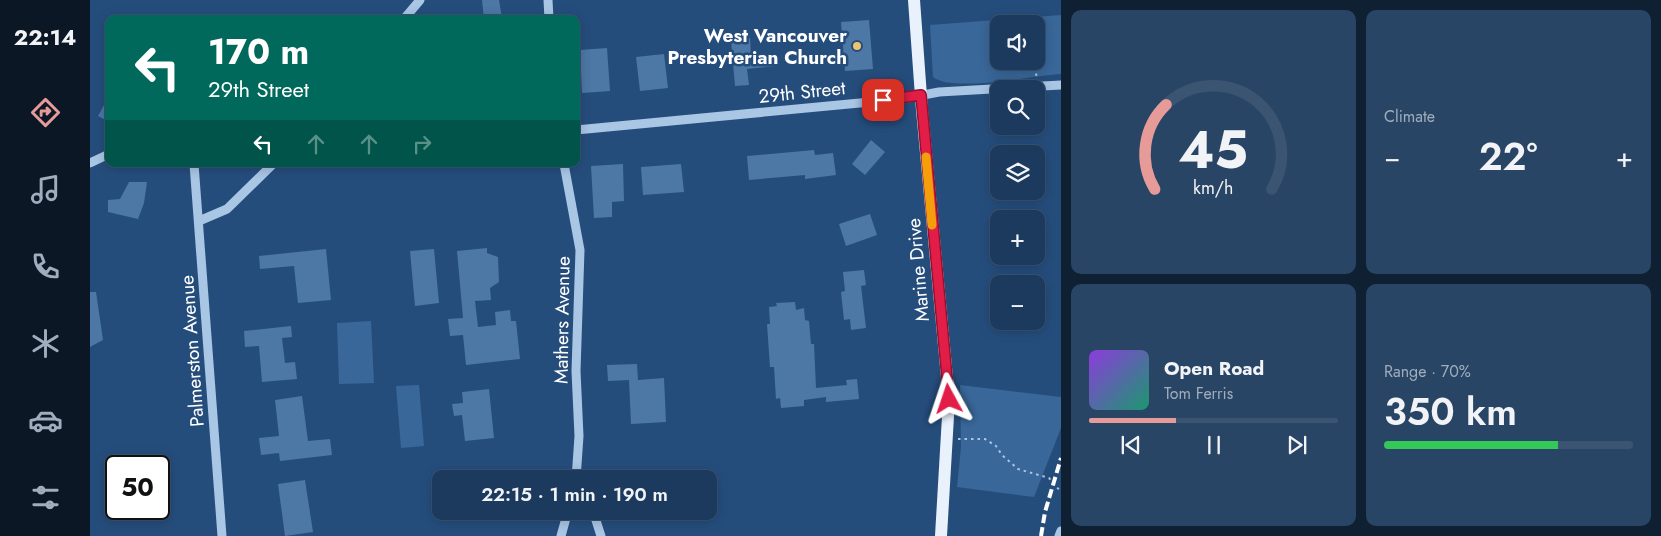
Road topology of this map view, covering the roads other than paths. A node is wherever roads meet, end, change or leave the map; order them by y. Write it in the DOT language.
graph roads {
  1 [pos="420,0"];
  2 [pos="548,0"];
  3 [pos="914,0"];
  4 [pos="407,15"];
  5 [pos="549,15"];
  6 [pos="1061,84"];
  7 [pos="921,95"];
  8 [pos="580,130"];
  9 [pos="105,156"];
  10 [pos="90,163"];
  11 [pos="194,167"];
  12 [pos="270,167"];
  13 [pos="565,167"];
  14 [pos="199,221"];
  15 [pos="577,470"];
  16 [pos="566,520"];
  17 [pos="596,520"];
  18 [pos="1061,532"];
  19 [pos="222,536"];
  20 [pos="562,536"];
  21 [pos="601,536"];
  22 [pos="940,536"];
  23 [pos="1060,536"];
  1 -- 4 [label="street"];
  2 -- 5 [label="street"];
  3 -- 7 [label="main road, Marine Drive"];
  6 -- 7 [label="street, 29th Street"];
  7 -- 8 [label="street, 29th Street"];
  7 -- 22 [label="main road, Marine Drive"];
  9 -- 10 [label="street"];
  11 -- 14 [label="street, Palmerston Avenue"];
  12 -- 14 [label="street"];
  13 -- 15 [label="street, Mathers Avenue"];
  14 -- 19 [label="street, Palmerston Avenue"];
  16 -- 20 [label="street"];
  17 -- 21 [label="street"];
  18 -- 23 [label="street"];
}
